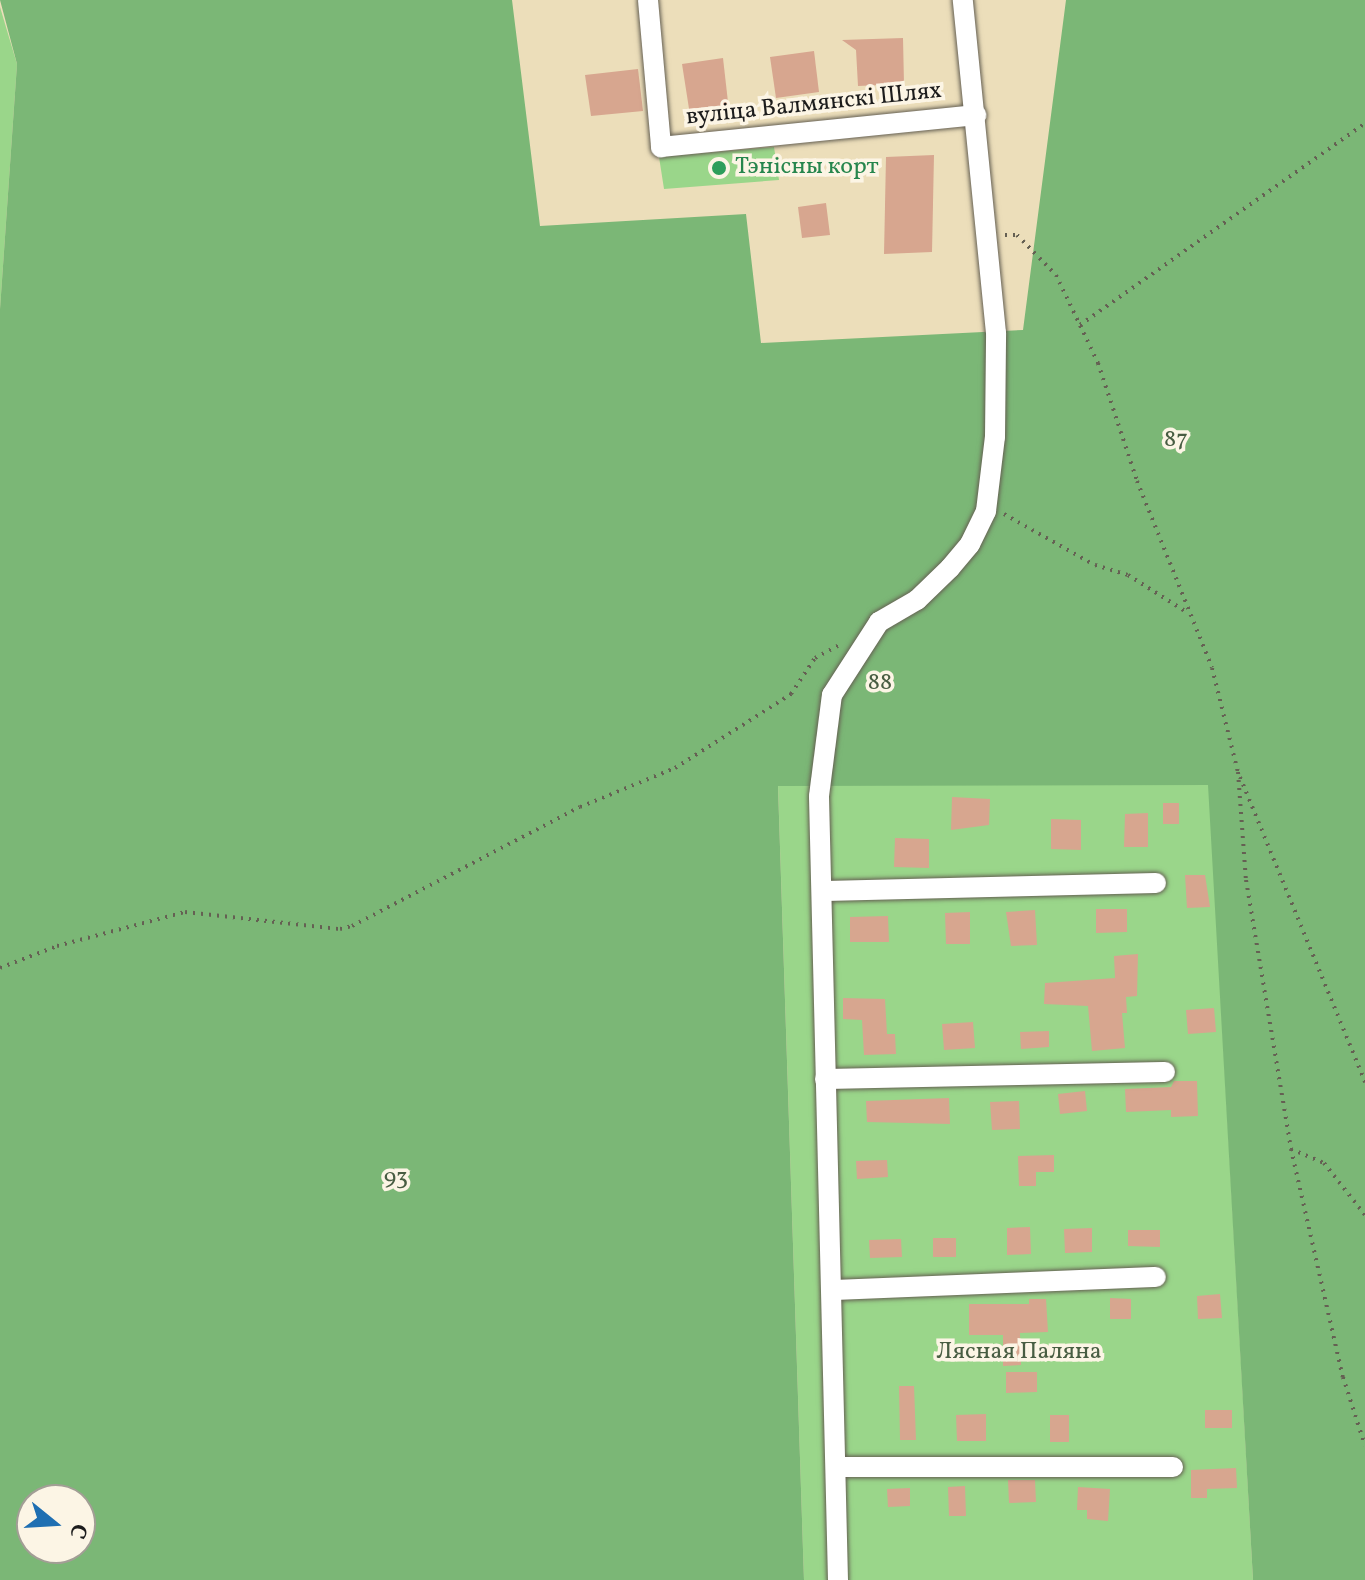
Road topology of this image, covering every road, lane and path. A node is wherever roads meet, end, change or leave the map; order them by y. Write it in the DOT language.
graph roads {
  1 [pos="648,0"];
  2 [pos="963,0"];
  3 [pos="976,115"];
  4 [pos="1365,123"];
  5 [pos="990,234"];
  6 [pos="1080,325"];
  7 [pos="986,511"];
  8 [pos="1190,614"];
  9 [pos="844,642"];
  10 [pos="1238,772"];
  11 [pos="1156,883"];
  12 [pos="825,891"];
  13 [pos="0,968"];
  14 [pos="1165,1072"];
  15 [pos="825,1079"];
  16 [pos="1365,1082"];
  17 [pos="1291,1149"];
  18 [pos="1365,1215"];
  19 [pos="1156,1277"];
  20 [pos="832,1290"];
  21 [pos="1365,1446"];
  22 [pos="837,1467"];
  23 [pos="1173,1467"];
  24 [pos="838,1580"];
  1 -- 3 [label="street, вуліца Валмянскі Шлях"];
  2 -- 3 [label="street, вуліца Валмянскі Шлях"];
  3 -- 5 [label="street, вуліца Валмянскі Шлях"];
  4 -- 6 [label="path"];
  5 -- 6 [label="path"];
  5 -- 7 [label="street, вуліца Валмянскі Шлях"];
  6 -- 8 [label="path"];
  7 -- 8 [label="path"];
  7 -- 12 [label="street"];
  8 -- 10 [label="path"];
  9 -- 13 [label="path"];
  10 -- 16 [label="path"];
  10 -- 17 [label="path"];
  11 -- 12 [label="street"];
  12 -- 15 [label="street"];
  14 -- 15 [label="street"];
  15 -- 20 [label="street"];
  17 -- 18 [label="path"];
  17 -- 21 [label="path"];
  19 -- 20 [label="street"];
  20 -- 22 [label="street"];
  22 -- 23 [label="street"];
  22 -- 24 [label="street"];
}
